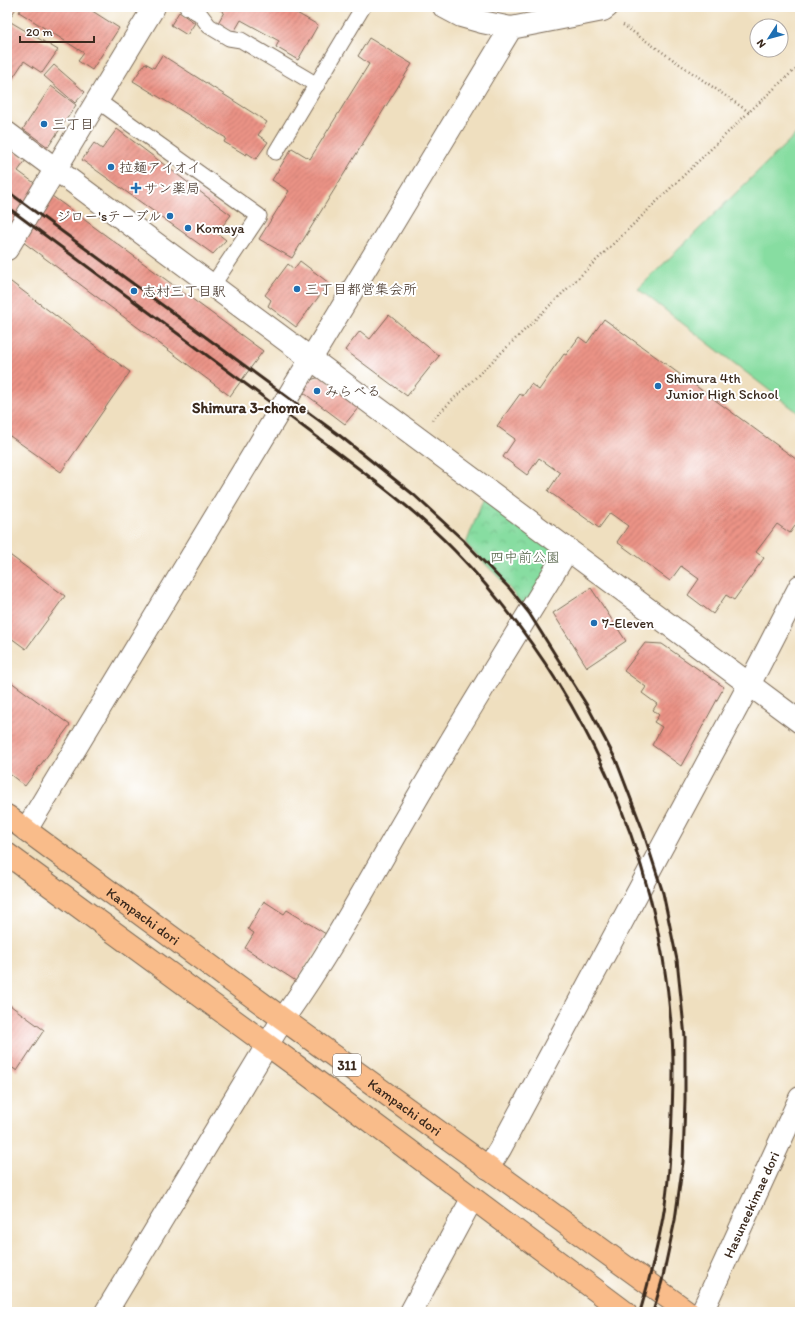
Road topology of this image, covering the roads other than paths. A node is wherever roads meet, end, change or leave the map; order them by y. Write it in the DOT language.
graph roads {
  1 [pos="154,7"];
  2 [pos="187,7"];
  3 [pos="363,7"];
  4 [pos="444,7"];
  5 [pos="605,9"];
  6 [pos="511,28"];
  7 [pos="318,85"];
  8 [pos="98,101"];
  9 [pos="7,133"];
  10 [pos="276,152"];
  11 [pos="56,169"];
  12 [pos="7,249"];
  13 [pos="212,286"];
  14 [pos="310,358"];
  15 [pos="568,549"];
  16 [pos="800,586"];
  17 [pos="749,685"];
  18 [pos="800,722"];
  19 [pos="7,816"];
  20 [pos="26,830"];
  21 [pos="8,856"];
  22 [pos="283,1019"];
  23 [pos="267,1045"];
  24 [pos="800,1098"];
  25 [pos="488,1168"];
  26 [pos="472,1199"];
  27 [pos="106,1312"];
  28 [pos="411,1312"];
  29 [pos="625,1312"];
  30 [pos="688,1312"];
  31 [pos="702,1312"];
  1 -- 8 [label="street"];
  2 -- 7 [label="lane"];
  3 -- 7 [label="lane"];
  4 -- 6 [label="street"];
  5 -- 6 [label="street"];
  6 -- 14 [label="street"];
  7 -- 10 [label="lane"];
  8 -- 11 [label="street"];
  8 -- 13 [label="lane"];
  9 -- 11 [label="street"];
  11 -- 12 [label="street"];
  11 -- 13 [label="street"];
  13 -- 14 [label="street"];
  14 -- 15 [label="street"];
  14 -- 20 [label="street"];
  15 -- 17 [label="street"];
  15 -- 22 [label="street"];
  16 -- 17 [label="street"];
  17 -- 18 [label="street"];
  17 -- 25 [label="street"];
  19 -- 20 [label="main road, Kampachi dori / 311"];
  20 -- 22 [label="main road, Kampachi dori / 311"];
  21 -- 23 [label="main road, Kampachi dori / 311"];
  22 -- 23 [label="street"];
  22 -- 25 [label="main road, Kampachi dori / 311"];
  23 -- 26 [label="main road, Kampachi dori / 311"];
  23 -- 27 [label="street"];
  24 -- 31 [label="street, Hasuneekimae dori"];
  25 -- 30 [label="main road, Kampachi dori / 311"];
  26 -- 28 [label="street"];
  26 -- 29 [label="main road, Kampachi dori / 311"];
}
